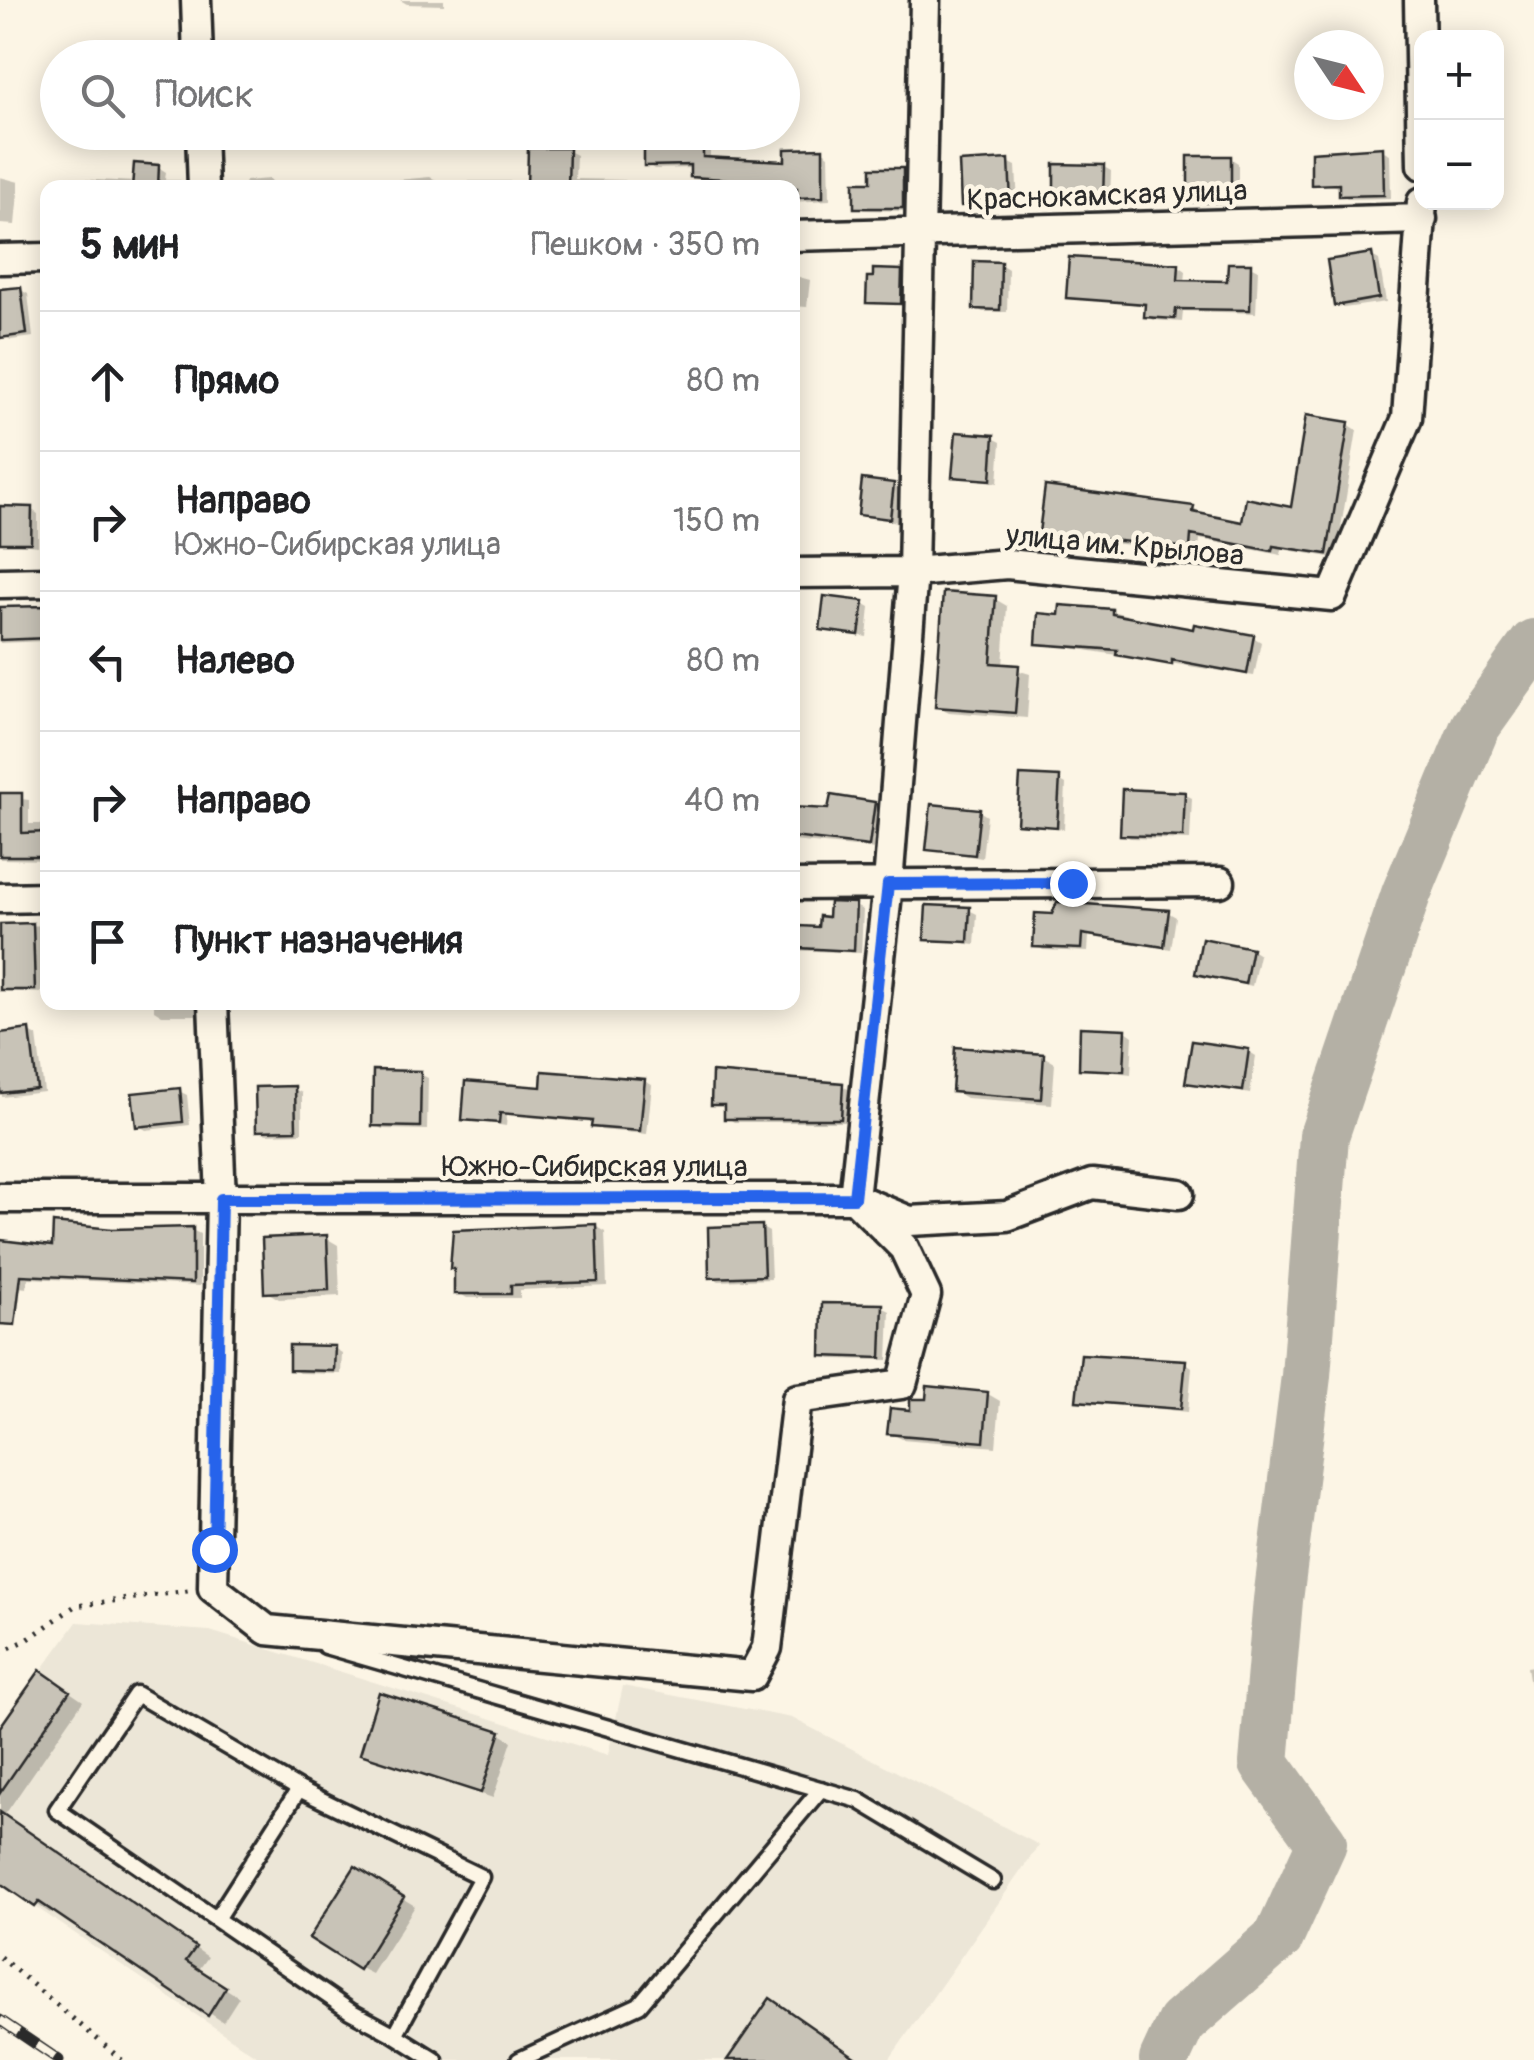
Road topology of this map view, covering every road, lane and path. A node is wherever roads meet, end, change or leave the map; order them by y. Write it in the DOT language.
graph roads {
  1 [pos="196,0"];
  2 [pos="925,0"];
  3 [pos="1419,0"];
  4 [pos="197,40"];
  5 [pos="1421,120"];
  6 [pos="202,150"];
  7 [pos="203,180"];
  8 [pos="1422,211"];
  9 [pos="923,232"];
  10 [pos="800,236"];
  11 [pos="40,258"];
  12 [pos="0,259"];
  13 [pos="913,572"];
  14 [pos="800,573"];
  15 [pos="40,582"];
  16 [pos="0,583"];
  17 [pos="1220,882"];
  18 [pos="888,884"];
  19 [pos="800,885"];
  20 [pos="40,897"];
  21 [pos="0,898"];
  22 [pos="213,1010"];
  23 [pos="1180,1194"];
  24 [pos="0,1198"];
  25 [pos="854,1198"];
  26 [pos="221,1199"];
  27 [pos="213,1588"];
  28 [pos="267,1630"];
  29 [pos="0,1652"];
  30 [pos="299,1789"];
  31 [pos="821,1789"];
  32 [pos="993,1881"];
  33 [pos="216,1919"];
  34 [pos="0,1957"];
  35 [pos="396,2035"];
  36 [pos="122,2060"];
  37 [pos="435,2060"];
  38 [pos="519,2060"];
  1 -- 4 [label="street"];
  2 -- 9 [label="street"];
  3 -- 5 [label="street"];
  6 -- 7 [label="street"];
  8 -- 9 [label="street, Краснокамская улица"];
  8 -- 13 [label="street, улица им. Крылова"];
  9 -- 10 [label="street, Краснокамская улица"];
  9 -- 13 [label="street"];
  11 -- 12 [label="street"];
  13 -- 14 [label="street, улица им. Крылова"];
  13 -- 18 [label="street"];
  15 -- 16 [label="street"];
  17 -- 18 [label="street"];
  18 -- 19 [label="street"];
  18 -- 25 [label="street"];
  20 -- 21 [label="street"];
  22 -- 26 [label="street"];
  23 -- 25 [label="street, Южно-Сибирская улица"];
  24 -- 26 [label="street, Южно-Сибирская улица"];
  25 -- 26 [label="street, Южно-Сибирская улица"];
  25 -- 28 [label="street"];
  26 -- 27 [label="street"];
  27 -- 28 [label="street"];
  27 -- 29 [label="path"];
  28 -- 31 [label="lane"];
  30 -- 33 [label="lane"];
  30 -- 33 [label="lane"];
  30 -- 35 [label="lane"];
  31 -- 32 [label="lane"];
  31 -- 38 [label="lane"];
  33 -- 35 [label="lane"];
  34 -- 36 [label="path"];
  35 -- 37 [label="lane"];
}
